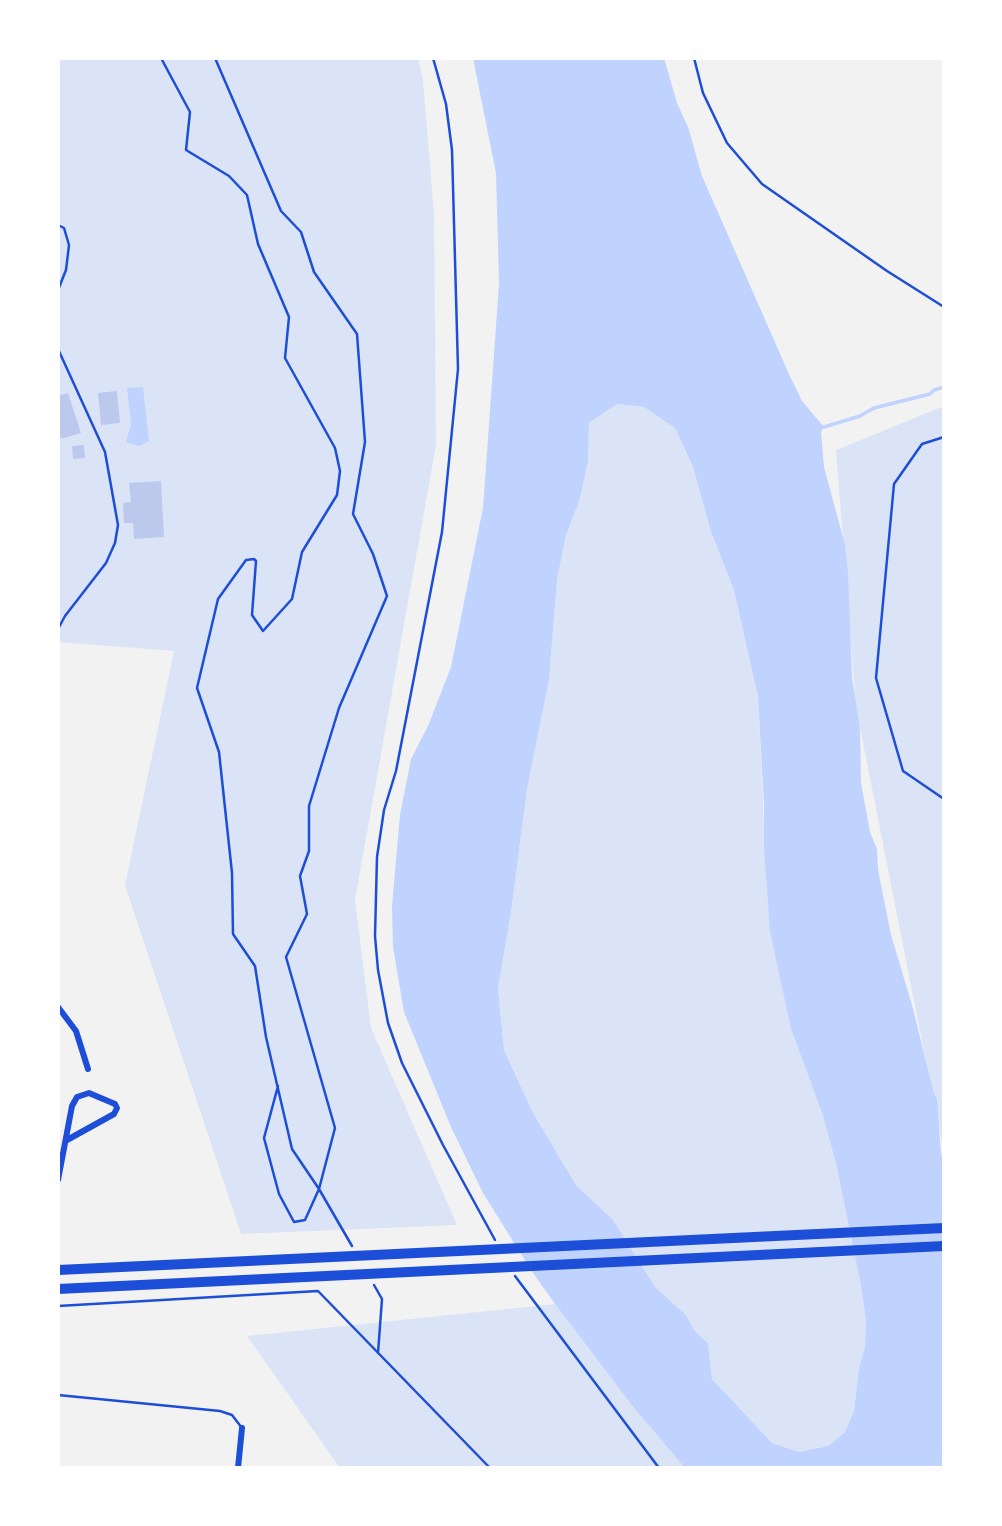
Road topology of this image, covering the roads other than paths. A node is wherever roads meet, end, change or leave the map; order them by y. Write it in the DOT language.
graph roads {
  1 [pos="694,58"];
  2 [pos="58,225"];
  3 [pos="58,290"];
  4 [pos="944,307"];
  5 [pos="58,349"];
  6 [pos="58,629"];
  7 [pos="58,1007"];
  8 [pos="88,1069"];
  9 [pos="67,1140"];
  10 [pos="58,1180"];
  11 [pos="944,1228"];
  12 [pos="944,1246"];
  13 [pos="58,1270"];
  14 [pos="58,1289"];
  15 [pos="58,1395"];
  16 [pos="242,1428"];
  17 [pos="238,1468"];
  1 -- 4 [label="lane"];
  2 -- 3 [label="lane"];
  5 -- 6 [label="lane"];
  7 -- 8 [label="street"];
  9 -- 9 [label="street"];
  9 -- 10 [label="street"];
  11 -- 13 [label="main road"];
  12 -- 14 [label="main road"];
  15 -- 16 [label="lane"];
  16 -- 17 [label="street"];
}
